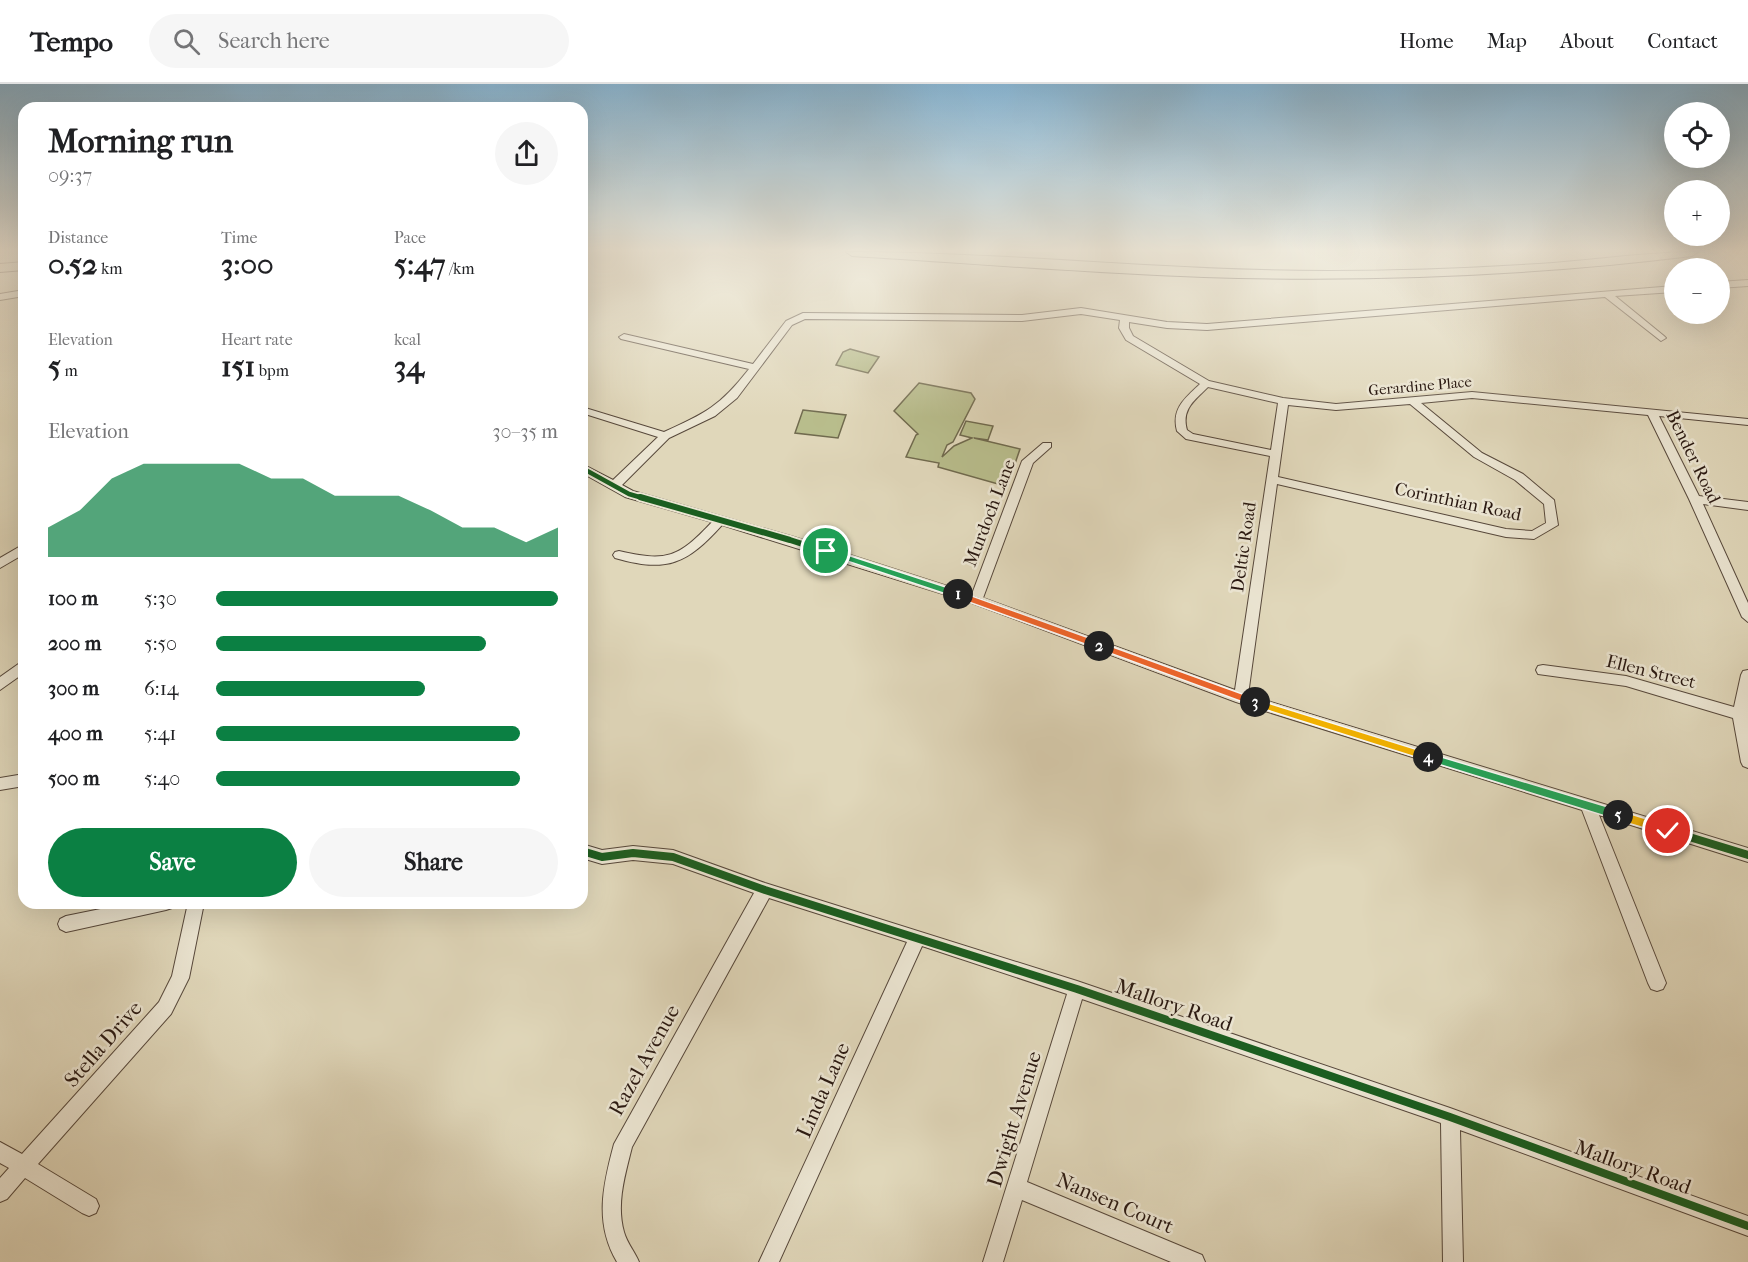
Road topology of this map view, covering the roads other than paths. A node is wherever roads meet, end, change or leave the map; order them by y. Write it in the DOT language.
graph roads {
  1 [pos="1458,307"];
  2 [pos="1623,307"];
  3 [pos="1125,319"];
  4 [pos="624,337"];
  5 [pos="1661,338"];
  6 [pos="754,368"];
  7 [pos="1206,383"];
  8 [pos="1282,401"];
  9 [pos="1413,401"];
  10 [pos="1651,411"];
  11 [pos="588,412"];
  12 [pos="1748,423"];
  13 [pos="665,436"];
  14 [pos="1047,445"];
  15 [pos="1275,454"];
  16 [pos="588,471"];
  17 [pos="1272,479"];
  18 [pos="614,486"];
  19 [pos="1695,499"];
  20 [pos="1748,506"];
  21 [pos="720,520"];
  22 [pos="18,551"];
  23 [pos="619,555"];
  24 [pos="3,559"];
  25 [pos="975,600"];
  26 [pos="1748,617"];
  27 [pos="18,670"];
  28 [pos="1543,670"];
  29 [pos="1748,675"];
  30 [pos="0,685"];
  31 [pos="1241,698"];
  32 [pos="1744,715"];
  33 [pos="1748,762"];
  34 [pos="18,781"];
  35 [pos="0,784"];
  36 [pos="1588,806"];
  37 [pos="588,853"];
  38 [pos="1748,855"];
  39 [pos="765,890"];
  40 [pos="137,909"];
  41 [pos="195,909"];
  42 [pos="66,924"];
  43 [pos="918,937"];
  44 [pos="1657,983"];
  45 [pos="1077,989"];
  46 [pos="1450,1117"];
  47 [pos="0,1152"];
  48 [pos="22,1167"];
  49 [pos="1017,1188"];
  50 [pos="0,1192"];
  51 [pos="89,1206"];
  52 [pos="1748,1227"];
  53 [pos="629,1262"];
  54 [pos="770,1262"];
  55 [pos="993,1262"];
  56 [pos="1195,1262"];
  57 [pos="1453,1262"];
  1 -- 3 [label="street"];
  2 -- 5 [label="street"];
  3 -- 6 [label="street"];
  3 -- 7 [label="street, Gerardine Place"];
  4 -- 6 [label="street"];
  6 -- 13 [label="street"];
  7 -- 8 [label="street, Gerardine Place"];
  7 -- 15 [label="street"];
  8 -- 9 [label="street, Gerardine Place"];
  8 -- 15 [label="street, Deltic Road"];
  9 -- 10 [label="street, Gerardine Place"];
  9 -- 17 [label="street, Corinthian Road"];
  10 -- 12 [label="street, Gerardine Place"];
  10 -- 19 [label="street, Bender Road"];
  11 -- 13 [label="street"];
  13 -- 18 [label="street"];
  14 -- 25 [label="street, Murdoch Lane"];
  15 -- 17 [label="street, Deltic Road"];
  16 -- 18 [label="street"];
  17 -- 31 [label="street, Deltic Road"];
  18 -- 21 [label="street"];
  19 -- 20 [label="street"];
  19 -- 26 [label="street, Bender Road"];
  21 -- 23 [label="street"];
  21 -- 25 [label="street"];
  22 -- 24 [label="street"];
  25 -- 31 [label="street"];
  27 -- 30 [label="street"];
  28 -- 32 [label="street, Ellen Street"];
  29 -- 32 [label="street"];
  31 -- 36 [label="street"];
  32 -- 33 [label="street"];
  34 -- 35 [label="street"];
  36 -- 38 [label="street"];
  36 -- 44 [label="street"];
  37 -- 39 [label="street, Mallory Road"];
  39 -- 43 [label="street, Mallory Road"];
  39 -- 53 [label="street, Razel Avenue"];
  40 -- 42 [label="street"];
  41 -- 48 [label="street, Stella Drive"];
  43 -- 45 [label="street, Mallory Road"];
  43 -- 54 [label="street, Linda Lane"];
  45 -- 46 [label="street, Mallory Road"];
  45 -- 49 [label="street, Dwight Avenue"];
  46 -- 52 [label="street, Mallory Road"];
  46 -- 57 [label="street"];
  47 -- 48 [label="street"];
  48 -- 50 [label="street, Stella Drive"];
  48 -- 51 [label="street"];
  49 -- 55 [label="street, Dwight Avenue"];
  49 -- 56 [label="street, Nansen Court"];
}
